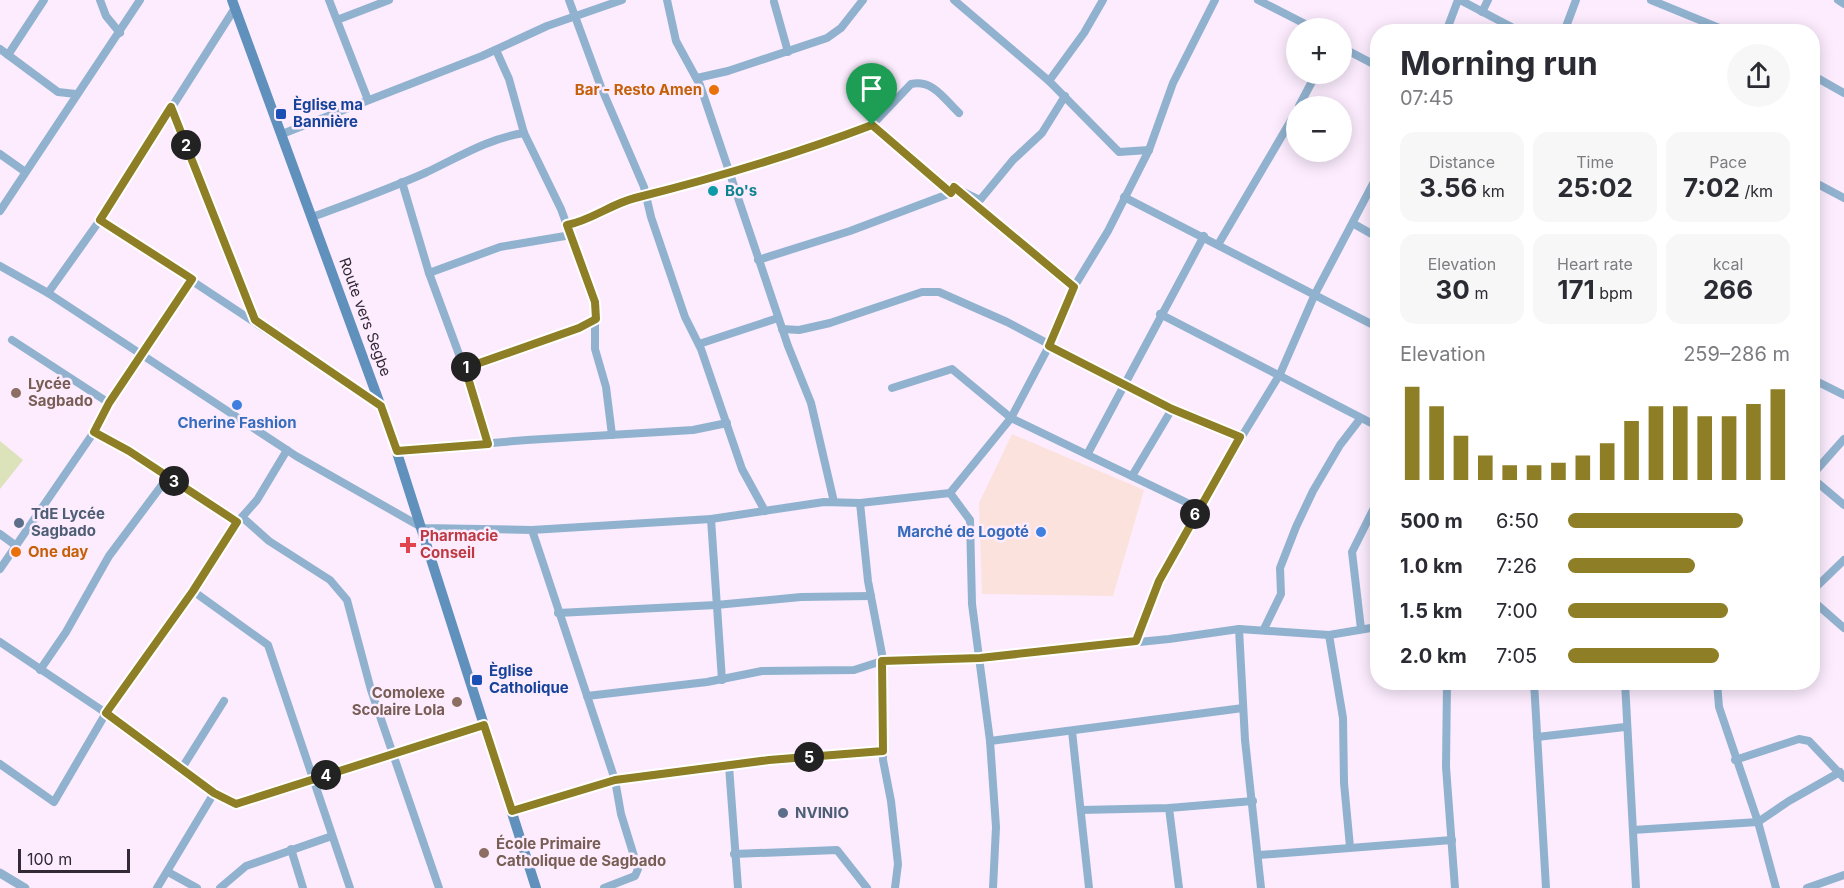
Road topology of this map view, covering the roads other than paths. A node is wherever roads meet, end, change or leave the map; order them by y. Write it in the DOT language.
graph roads {
  1 [pos="44,0"];
  2 [pos="100,0"];
  3 [pos="140,0"];
  4 [pos="329,0"];
  5 [pos="390,0"];
  6 [pos="569,0"];
  7 [pos="622,0"];
  8 [pos="667,0"];
  9 [pos="863,0"];
  10 [pos="954,0"];
  11 [pos="1103,0"];
  12 [pos="1215,0"];
  13 [pos="1258,0"];
  14 [pos="1459,0"];
  15 [pos="1488,0"];
  16 [pos="1576,0"];
  17 [pos="1651,0"];
  18 [pos="1838,0"];
  19 [pos="774,2"];
  20 [pos="234,4"];
  21 [pos="1844,4"];
  22 [pos="1482,12"];
  23 [pos="576,17"];
  24 [pos="1293,18"];
  25 [pos="337,20"];
  26 [pos="1449,24"];
  27 [pos="1505,24"];
  28 [pos="1566,24"];
  29 [pos="1710,24"];
  30 [pos="120,33"];
  31 [pos="0,49"];
  32 [pos="496,50"];
  33 [pos="788,52"];
  34 [pos="8,54"];
  35 [pos="1352,54"];
  36 [pos="1370,62"];
  37 [pos="697,78"];
  38 [pos="1820,80"];
  39 [pos="1049,81"];
  40 [pos="1844,93"];
  41 [pos="76,94"];
  42 [pos="1065,96"];
  43 [pos="368,100"];
  44 [pos="171,107"];
  45 [pos="959,113"];
  46 [pos="872,125"];
  47 [pos="1286,129"];
  48 [pos="524,133"];
  49 [pos="282,134"];
  50 [pos="1149,150"];
  51 [pos="0,154"];
  52 [pos="24,171"];
  53 [pos="729,172"];
  54 [pos="402,182"];
  55 [pos="1820,187"];
  56 [pos="952,190"];
  57 [pos="1370,191"];
  58 [pos="646,196"];
  59 [pos="1124,197"];
  60 [pos="1844,197"];
  61 [pos="0,211"];
  62 [pos="312,217"];
  63 [pos="100,220"];
  64 [pos="567,225"];
  65 [pos="1354,225"];
  66 [pos="1370,233"];
  67 [pos="571,235"];
  68 [pos="1204,236"];
  69 [pos="1219,243"];
  70 [pos="758,260"];
  71 [pos="0,266"];
  72 [pos="429,273"];
  73 [pos="192,279"];
  74 [pos="1074,287"];
  75 [pos="48,293"];
  76 [pos="1315,294"];
  77 [pos="1160,314"];
  78 [pos="778,318"];
  79 [pos="596,319"];
  80 [pos="255,320"];
  81 [pos="1370,323"];
  82 [pos="782,329"];
  83 [pos="12,340"];
  84 [pos="699,344"];
  85 [pos="1049,346"];
  86 [pos="143,356"];
  87 [pos="465,368"];
  88 [pos="1280,374"];
  89 [pos="1820,383"];
  90 [pos="1126,384"];
  91 [pos="892,388"];
  92 [pos="1844,395"];
  93 [pos="109,403"];
  94 [pos="381,406"];
  95 [pos="1172,409"];
  96 [pos="1011,418"];
  97 [pos="1360,419"];
  98 [pos="727,423"];
  99 [pos="1370,423"];
  100 [pos="94,432"];
  101 [pos="612,435"];
  102 [pos="1240,437"];
  103 [pos="1844,439"];
  104 [pos="488,444"];
  105 [pos="287,450"];
  106 [pos="397,451"];
  107 [pos="1088,453"];
  108 [pos="1820,467"];
  109 [pos="1132,476"];
  110 [pos="168,477"];
  111 [pos="1820,483"];
  112 [pos="950,493"];
  113 [pos="834,502"];
  114 [pos="860,503"];
  115 [pos="1844,505"];
  116 [pos="1198,508"];
  117 [pos="765,511"];
  118 [pos="1370,516"];
  119 [pos="711,519"];
  120 [pos="239,520"];
  121 [pos="423,528"];
  122 [pos="532,530"];
  123 [pos="0,534"];
  124 [pos="15,545"];
  125 [pos="1844,560"];
  126 [pos="0,568"];
  127 [pos="1820,583"];
  128 [pos="193,591"];
  129 [pos="870,596"];
  130 [pos="716,605"];
  131 [pos="1820,607"];
  132 [pos="558,612"];
  133 [pos="1370,627"];
  134 [pos="1361,628"];
  135 [pos="1844,628"];
  136 [pos="1239,629"];
  137 [pos="1264,629"];
  138 [pos="1329,635"];
  139 [pos="1136,641"];
  140 [pos="0,642"];
  141 [pos="980,658"];
  142 [pos="882,661"];
  143 [pos="40,670"];
  144 [pos="722,680"];
  145 [pos="1447,690"];
  146 [pos="1534,690"];
  147 [pos="1625,690"];
  148 [pos="1718,690"];
  149 [pos="587,696"];
  150 [pos="224,701"];
  151 [pos="1243,708"];
  152 [pos="106,713"];
  153 [pos="484,725"];
  154 [pos="1626,727"];
  155 [pos="1072,731"];
  156 [pos="1537,737"];
  157 [pos="990,741"];
  158 [pos="883,751"];
  159 [pos="394,754"];
  160 [pos="1735,760"];
  161 [pos="0,764"];
  162 [pos="729,766"];
  163 [pos="182,768"];
  164 [pos="1842,775"];
  165 [pos="313,780"];
  166 [pos="615,780"];
  167 [pos="214,793"];
  168 [pos="1253,801"];
  169 [pos="1169,808"];
  170 [pos="1081,810"];
  171 [pos="512,811"];
  172 [pos="1758,822"];
  173 [pos="1633,830"];
  174 [pos="332,836"];
  175 [pos="1452,840"];
  176 [pos="1350,847"];
  177 [pos="291,849"];
  178 [pos="734,854"];
  179 [pos="1259,855"];
  180 [pos="168,872"];
  181 [pos="0,873"];
  182 [pos="1844,875"];
  183 [pos="24,888"];
  184 [pos="156,888"];
  185 [pos="197,888"];
  186 [pos="220,888"];
  187 [pos="303,888"];
  188 [pos="350,888"];
  189 [pos="439,888"];
  190 [pos="536,888"];
  191 [pos="604,888"];
  192 [pos="738,888"];
  193 [pos="867,888"];
  194 [pos="895,888"];
  195 [pos="993,888"];
  196 [pos="1089,888"];
  197 [pos="1179,888"];
  198 [pos="1261,888"];
  199 [pos="1455,888"];
  200 [pos="1546,888"];
  201 [pos="1636,888"];
  202 [pos="1776,888"];
  203 [pos="1807,888"];
  1 -- 34 [label="street"];
  2 -- 30 [label="street"];
  3 -- 30 [label="street"];
  4 -- 25 [label="street"];
  5 -- 25 [label="street"];
  6 -- 23 [label="street"];
  7 -- 23 [label="street"];
  8 -- 37 [label="street"];
  9 -- 33 [label="street"];
  10 -- 39 [label="street"];
  11 -- 39 [label="street"];
  12 -- 50 [label="street"];
  13 -- 24 [label="street"];
  14 -- 22 [label="street"];
  14 -- 26 [label="street"];
  15 -- 22 [label="street"];
  16 -- 28 [label="street"];
  17 -- 29 [label="street"];
  18 -- 21 [label="street"];
  19 -- 33 [label="street"];
  20 -- 44 [label="street"];
  20 -- 49 [label="main road, Route vers Segbe"];
  22 -- 27 [label="street"];
  23 -- 32 [label="street"];
  23 -- 58 [label="street"];
  25 -- 43 [label="street"];
  30 -- 41 [label="street"];
  31 -- 34 [label="street"];
  32 -- 43 [label="street"];
  32 -- 48 [label="street"];
  33 -- 37 [label="street"];
  34 -- 41 [label="street"];
  35 -- 36 [label="street"];
  37 -- 53 [label="street"];
  38 -- 40 [label="street"];
  39 -- 42 [label="street"];
  41 -- 52 [label="street"];
  42 -- 50 [label="street"];
  42 -- 56 [label="street"];
  43 -- 49 [label="street"];
  44 -- 63 [label="street"];
  44 -- 80 [label="street"];
  45 -- 46 [label="street"];
  46 -- 53 [label="street"];
  46 -- 56 [label="street"];
  47 -- 69 [label="street"];
  48 -- 54 [label="street"];
  48 -- 64 [label="street"];
  49 -- 62 [label="main road, Route vers Segbe"];
  50 -- 59 [label="street"];
  51 -- 52 [label="street"];
  52 -- 61 [label="street"];
  53 -- 58 [label="street"];
  53 -- 70 [label="street"];
  54 -- 62 [label="street"];
  54 -- 72 [label="street"];
  55 -- 60 [label="street"];
  56 -- 70 [label="street"];
  56 -- 74 [label="street"];
  57 -- 65 [label="street"];
  58 -- 64 [label="street"];
  58 -- 84 [label="street"];
  59 -- 68 [label="street"];
  59 -- 74 [label="street"];
  62 -- 94 [label="main road, Route vers Segbe"];
  63 -- 73 [label="street"];
  63 -- 75 [label="street"];
  64 -- 67 [label="street"];
  65 -- 66 [label="street"];
  65 -- 76 [label="street"];
  67 -- 72 [label="street"];
  67 -- 79 [label="street"];
  68 -- 69 [label="street"];
  68 -- 77 [label="street"];
  69 -- 76 [label="street"];
  70 -- 78 [label="street"];
  71 -- 75 [label="street"];
  72 -- 87 [label="street"];
  73 -- 80 [label="street"];
  73 -- 86 [label="street"];
  74 -- 85 [label="street"];
  75 -- 86 [label="street"];
  76 -- 81 [label="street"];
  76 -- 88 [label="street"];
  77 -- 88 [label="street"];
  77 -- 90 [label="street"];
  78 -- 82 [label="street"];
  78 -- 84 [label="street"];
  79 -- 87 [label="street"];
  79 -- 101 [label="street"];
  80 -- 94 [label="street"];
  82 -- 85 [label="street"];
  82 -- 113 [label="street"];
  83 -- 93 [label="street"];
  84 -- 98 [label="street"];
  85 -- 90 [label="street"];
  85 -- 96 [label="street"];
  86 -- 93 [label="street"];
  86 -- 105 [label="street"];
  87 -- 104 [label="street"];
  88 -- 97 [label="street"];
  88 -- 102 [label="street"];
  89 -- 92 [label="street"];
  90 -- 95 [label="street"];
  90 -- 107 [label="street"];
  91 -- 96 [label="street"];
  93 -- 100 [label="street"];
  94 -- 106 [label="main road, Route vers Segbe"];
  95 -- 102 [label="street"];
  95 -- 109 [label="street"];
  96 -- 107 [label="street"];
  96 -- 112 [label="street"];
  97 -- 99 [label="street"];
  97 -- 137 [label="street"];
  98 -- 101 [label="street"];
  98 -- 117 [label="street"];
  100 -- 110 [label="street"];
  100 -- 124 [label="street"];
  101 -- 104 [label="street"];
  102 -- 116 [label="street"];
  103 -- 108 [label="street"];
  104 -- 106 [label="street"];
  105 -- 120 [label="street"];
  105 -- 121 [label="street"];
  106 -- 121 [label="main road, Route vers Segbe"];
  107 -- 109 [label="street"];
  109 -- 116 [label="street"];
  110 -- 120 [label="street"];
  110 -- 143 [label="street"];
  111 -- 115 [label="street"];
  112 -- 114 [label="street"];
  112 -- 141 [label="street"];
  113 -- 114 [label="street"];
  113 -- 117 [label="street"];
  114 -- 129 [label="street"];
  116 -- 139 [label="street"];
  117 -- 119 [label="street"];
  118 -- 134 [label="street"];
  119 -- 122 [label="street"];
  119 -- 130 [label="street"];
  120 -- 128 [label="street"];
  120 -- 159 [label="street"];
  121 -- 122 [label="street"];
  121 -- 153 [label="main road, Route vers Segbe"];
  122 -- 132 [label="street"];
  123 -- 124 [label="street"];
  124 -- 126 [label="street"];
  125 -- 127 [label="street"];
  128 -- 152 [label="street"];
  128 -- 165 [label="street"];
  129 -- 130 [label="street"];
  129 -- 142 [label="street"];
  130 -- 132 [label="street"];
  130 -- 144 [label="street"];
  131 -- 135 [label="street"];
  132 -- 149 [label="street"];
  133 -- 134 [label="street"];
  134 -- 138 [label="street"];
  136 -- 137 [label="street"];
  136 -- 139 [label="street"];
  136 -- 151 [label="street"];
  137 -- 138 [label="street"];
  138 -- 176 [label="street"];
  139 -- 141 [label="street"];
  140 -- 143 [label="street"];
  141 -- 142 [label="street"];
  141 -- 157 [label="street"];
  142 -- 144 [label="street"];
  142 -- 158 [label="street"];
  143 -- 152 [label="street"];
  144 -- 149 [label="street"];
  145 -- 175 [label="street"];
  146 -- 156 [label="street"];
  147 -- 154 [label="street"];
  148 -- 160 [label="street"];
  149 -- 166 [label="street"];
  150 -- 163 [label="street"];
  151 -- 155 [label="street"];
  151 -- 168 [label="street"];
  152 -- 161 [label="street"];
  152 -- 163 [label="street"];
  153 -- 159 [label="street"];
  153 -- 171 [label="main road, Route vers Segbe"];
  154 -- 156 [label="street"];
  154 -- 173 [label="street"];
  155 -- 157 [label="street"];
  155 -- 170 [label="street"];
  156 -- 200 [label="street"];
  157 -- 195 [label="street"];
  158 -- 162 [label="street"];
  158 -- 194 [label="street"];
  159 -- 165 [label="street"];
  159 -- 189 [label="street"];
  160 -- 164 [label="street"];
  160 -- 172 [label="street"];
  162 -- 166 [label="street"];
  162 -- 178 [label="street"];
  163 -- 167 [label="street"];
  164 -- 172 [label="street"];
  165 -- 167 [label="street"];
  165 -- 174 [label="street"];
  166 -- 171 [label="street"];
  166 -- 191 [label="street"];
  167 -- 180 [label="street"];
  168 -- 169 [label="street"];
  168 -- 179 [label="street"];
  169 -- 170 [label="street"];
  169 -- 197 [label="street"];
  170 -- 196 [label="street"];
  171 -- 190 [label="main road, Route vers Segbe"];
  172 -- 173 [label="street"];
  172 -- 202 [label="street"];
  173 -- 201 [label="street"];
  174 -- 177 [label="street"];
  174 -- 188 [label="street"];
  175 -- 176 [label="street"];
  175 -- 199 [label="street"];
  176 -- 179 [label="street"];
  177 -- 186 [label="street"];
  177 -- 187 [label="street"];
  178 -- 192 [label="street"];
  178 -- 193 [label="street"];
  179 -- 198 [label="street"];
  180 -- 184 [label="street"];
  180 -- 185 [label="street"];
  181 -- 183 [label="street"];
  182 -- 203 [label="street"];
}
